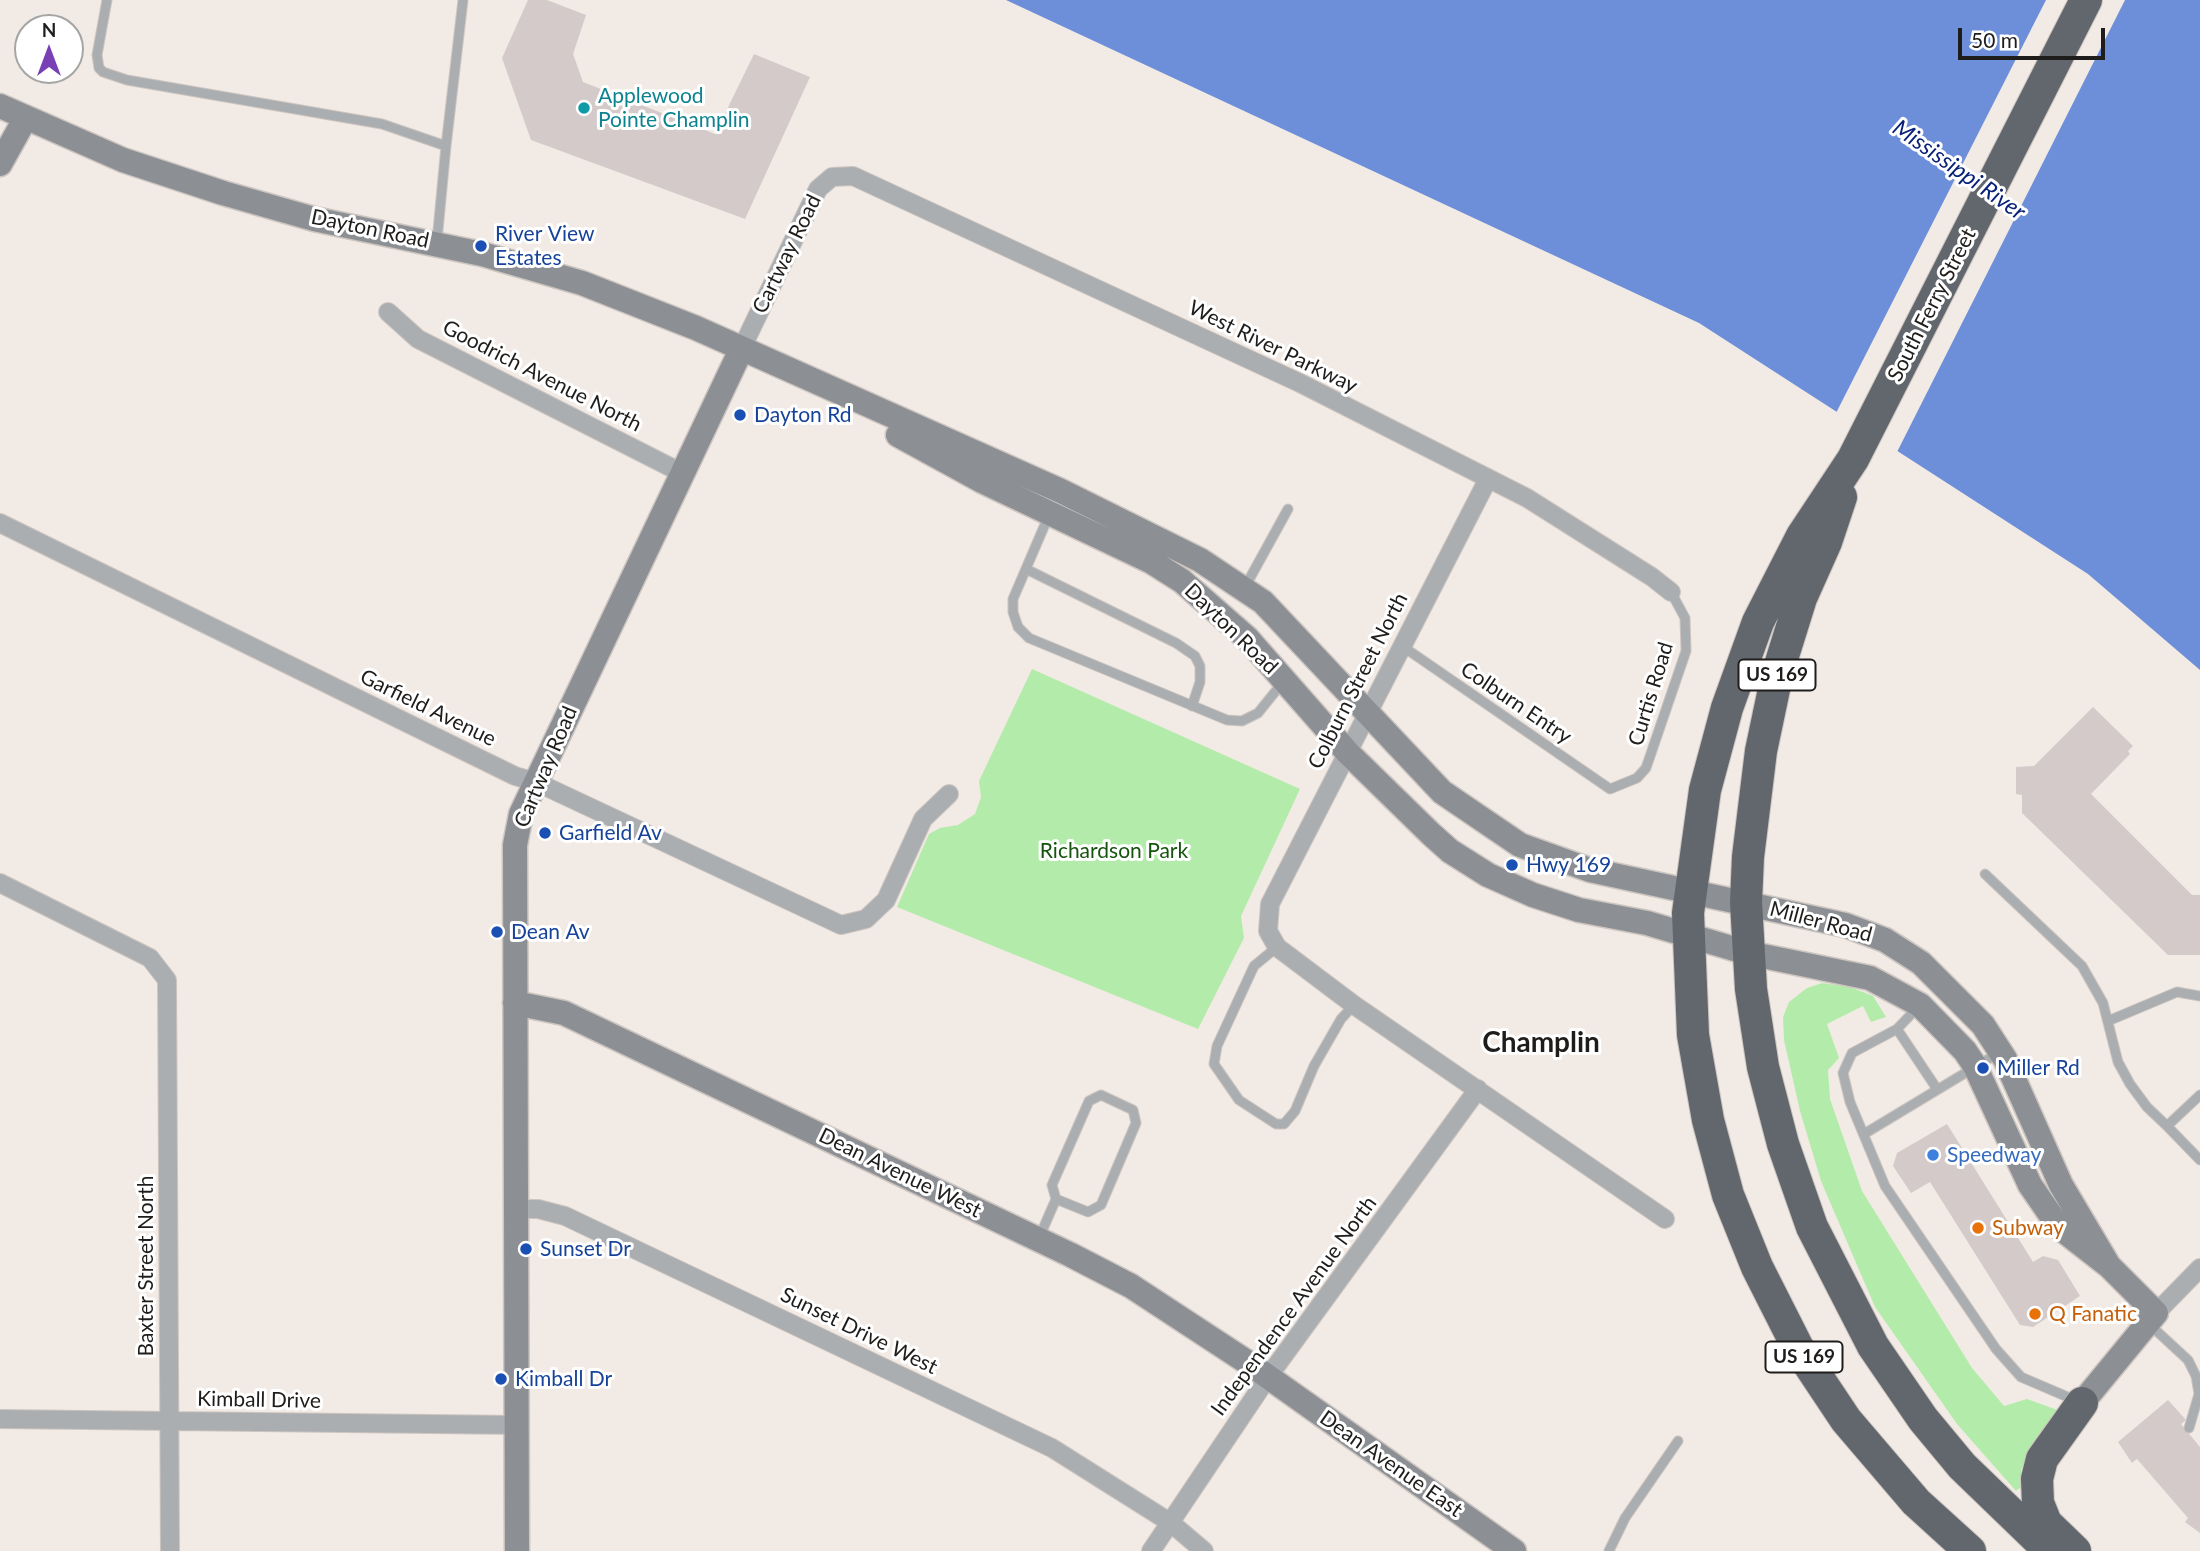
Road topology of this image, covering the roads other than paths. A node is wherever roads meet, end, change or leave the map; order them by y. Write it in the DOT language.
graph roads {
  1 [pos="107,0"];
  2 [pos="463,0"];
  3 [pos="2086,0"];
  4 [pos="0,106"];
  5 [pos="25,119"];
  6 [pos="446,146"];
  7 [pos="0,164"];
  8 [pos="839,175"];
  9 [pos="437,243"];
  10 [pos="388,312"];
  11 [pos="741,350"];
  12 [pos="1853,459"];
  13 [pos="680,472"];
  14 [pos="1488,479"];
  15 [pos="1056,501"];
  16 [pos="1288,509"];
  17 [pos="0,523"];
  18 [pos="1026,569"];
  19 [pos="1244,588"];
  20 [pos="1671,592"];
  21 [pos="1402,646"];
  22 [pos="1284,680"];
  23 [pos="1192,705"];
  24 [pos="1368,712"];
  25 [pos="1348,752"];
  26 [pos="536,782"];
  27 [pos="1610,789"];
  28 [pos="949,794"];
  29 [pos="1985,874"];
  30 [pos="0,883"];
  31 [pos="1690,890"];
  32 [pos="1746,902"];
  33 [pos="1687,937"];
  34 [pos="1277,947"];
  35 [pos="1748,953"];
  36 [pos="2200,996"];
  37 [pos="514,1003"];
  38 [pos="1354,1004"];
  39 [pos="1920,1004"];
  40 [pos="2108,1021"];
  41 [pos="1897,1029"];
  42 [pos="2000,1052"];
  43 [pos="1975,1066"];
  44 [pos="1478,1089"];
  45 [pos="1937,1089"];
  46 [pos="2200,1095"];
  47 [pos="2167,1126"];
  48 [pos="1864,1134"];
  49 [pos="2200,1160"];
  50 [pos="1056,1199"];
  51 [pos="515,1209"];
  52 [pos="1665,1219"];
  53 [pos="1038,1240"];
  54 [pos="2109,1266"];
  55 [pos="2200,1268"];
  56 [pos="2152,1318"];
  57 [pos="1268,1377"];
  58 [pos="2082,1403"];
  59 [pos="0,1419"];
  60 [pos="170,1422"];
  61 [pos="517,1425"];
  62 [pos="2189,1428"];
  63 [pos="1678,1441"];
  64 [pos="1171,1523"];
  65 [pos="170,1551"];
  66 [pos="517,1551"];
  67 [pos="1151,1551"];
  68 [pos="1204,1551"];
  69 [pos="1514,1551"];
  70 [pos="1609,1551"];
  71 [pos="1970,1551"];
  72 [pos="2050,1551"];
  73 [pos="2075,1551"];
  1 -- 6 [label="lane"];
  2 -- 6 [label="lane"];
  3 -- 12 [label="highway, South Ferry Street / US 169"];
  4 -- 5 [label="street, Dayton Road"];
  5 -- 7 [label="street"];
  5 -- 9 [label="street, Dayton Road"];
  6 -- 9 [label="lane"];
  8 -- 11 [label="street, Cartway Road"];
  8 -- 14 [label="street, West River Parkway"];
  9 -- 11 [label="street, Dayton Road"];
  10 -- 13 [label="street, Goodrich Avenue North"];
  11 -- 13 [label="street, Cartway Road"];
  11 -- 15 [label="street, Dayton Road"];
  12 -- 31 [label="highway, US 169"];
  12 -- 32 [label="highway, US 169"];
  13 -- 26 [label="street, Cartway Road"];
  14 -- 20 [label="street, West River Parkway"];
  14 -- 21 [label="street, Colburn Street North"];
  15 -- 18 [label="lane"];
  15 -- 19 [label="street, Dayton Road"];
  15 -- 22 [label="street, Dayton Road"];
  16 -- 19 [label="lane"];
  17 -- 26 [label="street, Garfield Avenue"];
  18 -- 23 [label="lane"];
  18 -- 23 [label="lane"];
  19 -- 24 [label="street, Dayton Road"];
  20 -- 27 [label="lane, Curtis Road"];
  21 -- 24 [label="street, Colburn Street North"];
  21 -- 27 [label="lane, Colburn Entry"];
  22 -- 23 [label="lane"];
  22 -- 25 [label="street, Dayton Road"];
  24 -- 25 [label="street, Colburn Street North"];
  24 -- 31 [label="street, Dayton Road"];
  25 -- 33 [label="street, Dayton Road"];
  25 -- 34 [label="street, Colburn Street North"];
  26 -- 28 [label="street, Garfield Avenue"];
  26 -- 37 [label="street, Cartway Road"];
  29 -- 40 [label="lane"];
  30 -- 60 [label="street, Baxter Street North"];
  31 -- 32 [label="street, Miller Road"];
  31 -- 33 [label="highway, US 169"];
  32 -- 35 [label="highway, US 169"];
  32 -- 42 [label="street, Miller Road"];
  33 -- 35 [label="street, Miller Road"];
  33 -- 71 [label="highway, US 169"];
  34 -- 38 [label="street"];
  34 -- 38 [label="lane"];
  35 -- 39 [label="street, Miller Road"];
  35 -- 72 [label="highway, US 169"];
  36 -- 40 [label="lane"];
  37 -- 51 [label="street, Cartway Road"];
  37 -- 53 [label="street, Dean Avenue West"];
  38 -- 44 [label="street"];
  39 -- 41 [label="lane"];
  39 -- 43 [label="street, Miller Road"];
  40 -- 47 [label="lane"];
  41 -- 45 [label="lane"];
  41 -- 48 [label="lane"];
  42 -- 43 [label="lane"];
  42 -- 54 [label="street, Miller Road"];
  43 -- 45 [label="lane"];
  43 -- 54 [label="street, Miller Road"];
  44 -- 52 [label="street"];
  44 -- 57 [label="street, Independence Avenue North"];
  45 -- 48 [label="lane"];
  46 -- 47 [label="lane"];
  47 -- 49 [label="lane"];
  48 -- 58 [label="lane"];
  50 -- 50 [label="lane"];
  50 -- 53 [label="lane"];
  51 -- 61 [label="street, Cartway Road"];
  51 -- 64 [label="street, Sunset Drive West"];
  53 -- 57 [label="street, Dean Avenue West"];
  54 -- 56 [label="street, Miller Road"];
  55 -- 56 [label="street"];
  56 -- 58 [label="street"];
  56 -- 62 [label="lane"];
  57 -- 64 [label="street, Independence Avenue North"];
  57 -- 69 [label="street, Dean Avenue East"];
  58 -- 73 [label="highway"];
  59 -- 60 [label="street, Kimball Drive"];
  60 -- 61 [label="street, Kimball Drive"];
  60 -- 65 [label="street, Baxter Street North"];
  61 -- 66 [label="street, Cartway Road"];
  63 -- 70 [label="lane"];
  64 -- 67 [label="street, Independence Avenue North"];
  64 -- 68 [label="street, Sunset Drive West"];
}
